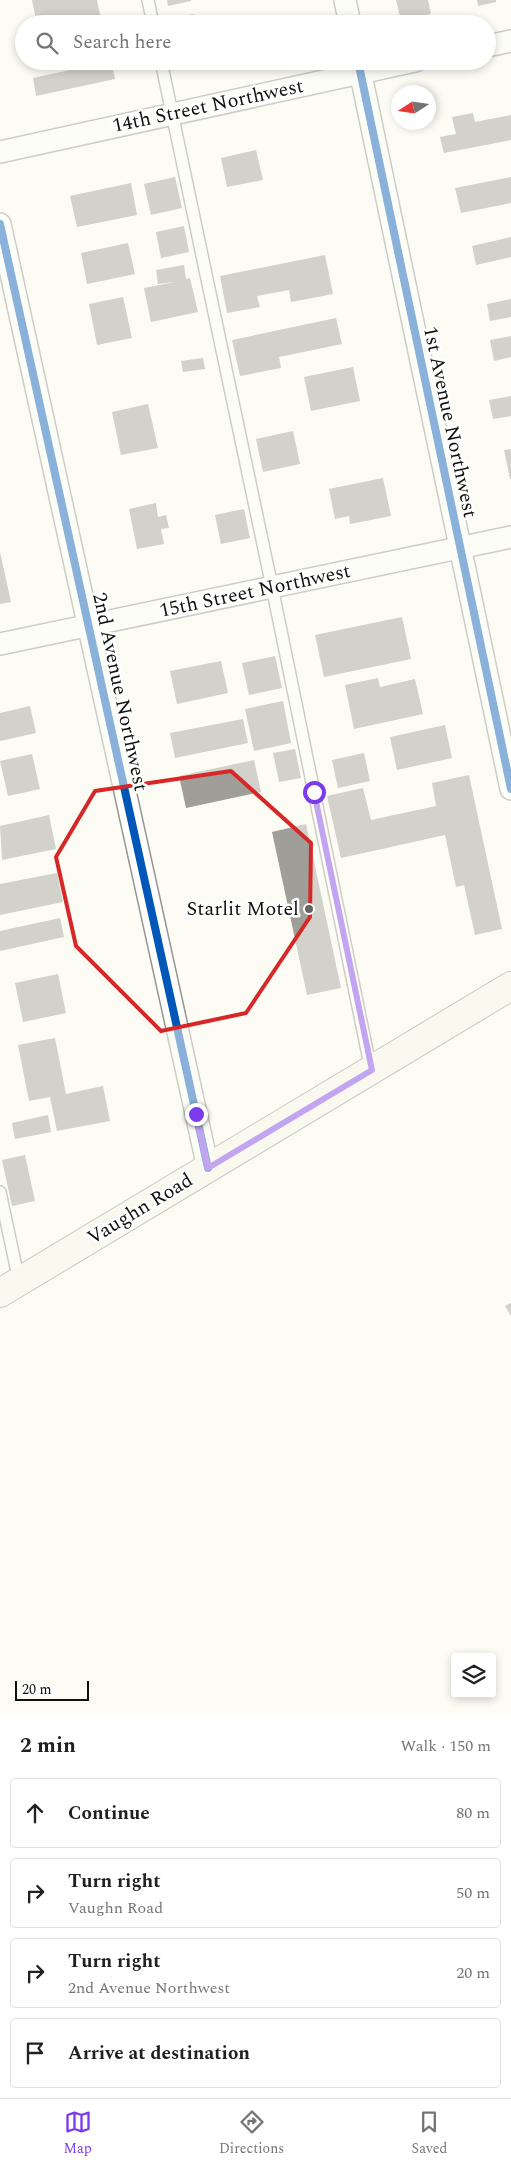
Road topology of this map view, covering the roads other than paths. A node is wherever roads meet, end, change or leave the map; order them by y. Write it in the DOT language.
graph roads {
  1 [pos="148,0"];
  2 [pos="345,0"];
  3 [pos="151,15"];
  4 [pos="348,15"];
  5 [pos="511,41"];
  6 [pos="496,44"];
  7 [pos="163,70"];
  8 [pos="347,70"];
  9 [pos="360,70"];
  10 [pos="172,114"];
  11 [pos="0,152"];
  12 [pos="0,224"];
  13 [pos="511,537"];
  14 [pos="460,548"];
  15 [pos="272,587"];
  16 [pos="88,625"];
  17 [pos="0,644"];
  18 [pos="511,789"];
  19 [pos="511,986"];
  20 [pos="372,1070"];
  21 [pos="208,1168"];
  22 [pos="0,1192"];
  23 [pos="9,1288"];
  1 -- 3 [label="lane"];
  2 -- 4 [label="street"];
  5 -- 6 [label="street"];
  7 -- 10 [label="lane"];
  8 -- 10 [label="street, 14th Street Northwest"];
  9 -- 14 [label="street, 1st Avenue Northwest"];
  10 -- 11 [label="street, 14th Street Northwest"];
  10 -- 15 [label="lane"];
  12 -- 16 [label="street, 2nd Avenue Northwest"];
  13 -- 14 [label="street, 15th Street Northwest"];
  14 -- 15 [label="street, 15th Street Northwest"];
  14 -- 18 [label="street, 1st Avenue Northwest"];
  15 -- 16 [label="street, 15th Street Northwest"];
  15 -- 20 [label="lane"];
  16 -- 17 [label="street, 15th Street Northwest"];
  16 -- 21 [label="street, 2nd Avenue Northwest"];
  19 -- 20 [label="main road, Vaughn Road"];
  20 -- 21 [label="main road, Vaughn Road"];
  21 -- 23 [label="main road, Vaughn Road"];
  22 -- 23 [label="lane"];
}
